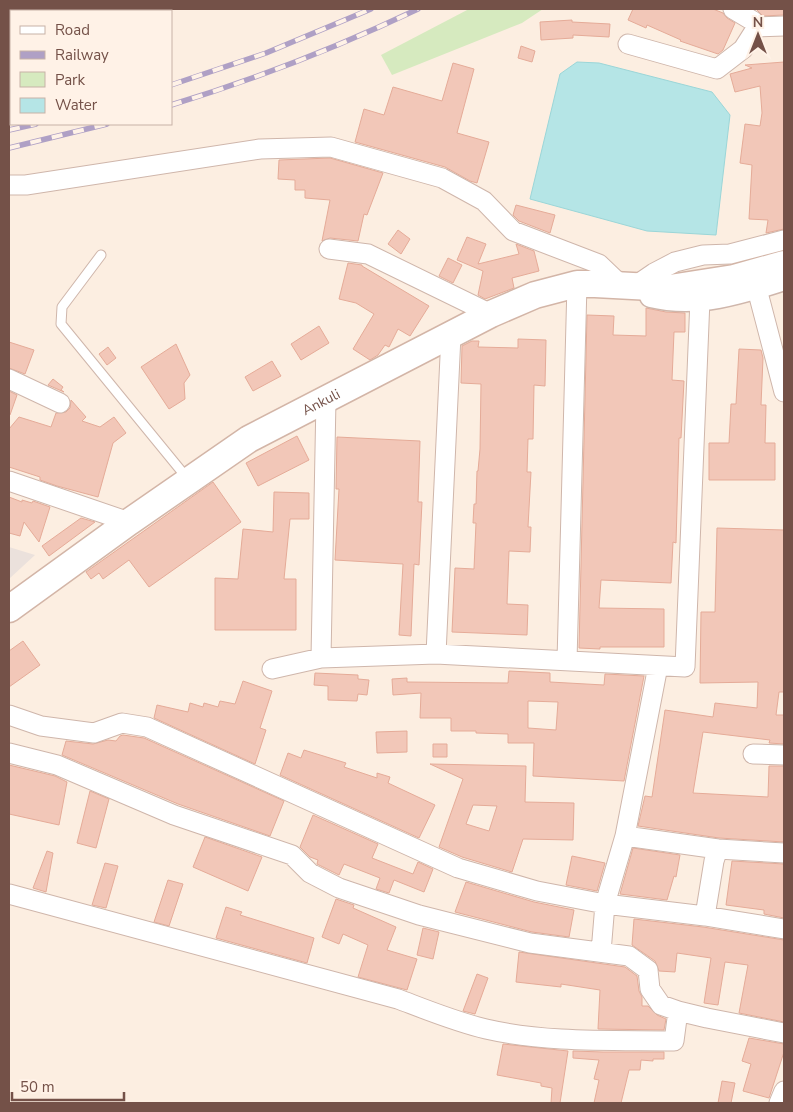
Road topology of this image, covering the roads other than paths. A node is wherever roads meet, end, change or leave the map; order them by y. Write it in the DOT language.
graph roads {
  1 [pos="733,9"];
  2 [pos="784,26"];
  3 [pos="757,27"];
  4 [pos="628,44"];
  5 [pos="9,185"];
  6 [pos="784,240"];
  7 [pos="329,249"];
  8 [pos="101,255"];
  9 [pos="784,264"];
  10 [pos="784,279"];
  11 [pos="577,284"];
  12 [pos="628,286"];
  13 [pos="757,289"];
  14 [pos="700,300"];
  15 [pos="491,314"];
  16 [pos="451,335"];
  17 [pos="9,379"];
  18 [pos="784,392"];
  19 [pos="326,399"];
  20 [pos="60,403"];
  21 [pos="189,480"];
  22 [pos="9,481"];
  23 [pos="129,522"];
  24 [pos="9,609"];
  25 [pos="436,654"];
  26 [pos="321,658"];
  27 [pos="567,661"];
  28 [pos="658,666"];
  29 [pos="272,669"];
  30 [pos="9,715"];
  31 [pos="9,753"];
  32 [pos="753,754"];
  33 [pos="784,755"];
  34 [pos="625,836"];
  35 [pos="718,849"];
  36 [pos="784,853"];
  37 [pos="9,894"];
  38 [pos="605,904"];
  39 [pos="704,916"];
  40 [pos="784,930"];
  41 [pos="601,952"];
  42 [pos="678,1011"];
  43 [pos="784,1033"];
  44 [pos="784,1090"];
  45 [pos="779,1103"];
  1 -- 3 [label="street"];
  2 -- 3 [label="street"];
  3 -- 4 [label="street"];
  5 -- 12 [label="street"];
  6 -- 12 [label="street"];
  7 -- 15 [label="street"];
  8 -- 21 [label="lane"];
  9 -- 12 [label="main road, Ankuli"];
  10 -- 13 [label="street"];
  11 -- 12 [label="main road, Ankuli"];
  11 -- 15 [label="main road, Ankuli"];
  11 -- 27 [label="street"];
  12 -- 14 [label="street"];
  13 -- 14 [label="street"];
  13 -- 18 [label="street"];
  14 -- 28 [label="street"];
  15 -- 16 [label="main road, Ankuli"];
  16 -- 19 [label="main road, Ankuli"];
  16 -- 25 [label="street"];
  17 -- 20 [label="street"];
  19 -- 21 [label="main road, Ankuli"];
  19 -- 26 [label="street"];
  21 -- 23 [label="main road, Ankuli"];
  22 -- 23 [label="street"];
  23 -- 24 [label="main road, Ankuli"];
  25 -- 26 [label="street"];
  25 -- 27 [label="street"];
  26 -- 29 [label="street"];
  27 -- 28 [label="street"];
  28 -- 34 [label="street"];
  30 -- 38 [label="street"];
  31 -- 41 [label="street"];
  32 -- 33 [label="street"];
  34 -- 35 [label="street"];
  34 -- 38 [label="street"];
  35 -- 36 [label="street"];
  35 -- 39 [label="street"];
  37 -- 42 [label="street"];
  38 -- 39 [label="street"];
  38 -- 41 [label="street"];
  39 -- 40 [label="street"];
  41 -- 42 [label="street"];
  42 -- 43 [label="street"];
  44 -- 45 [label="street"];
}
